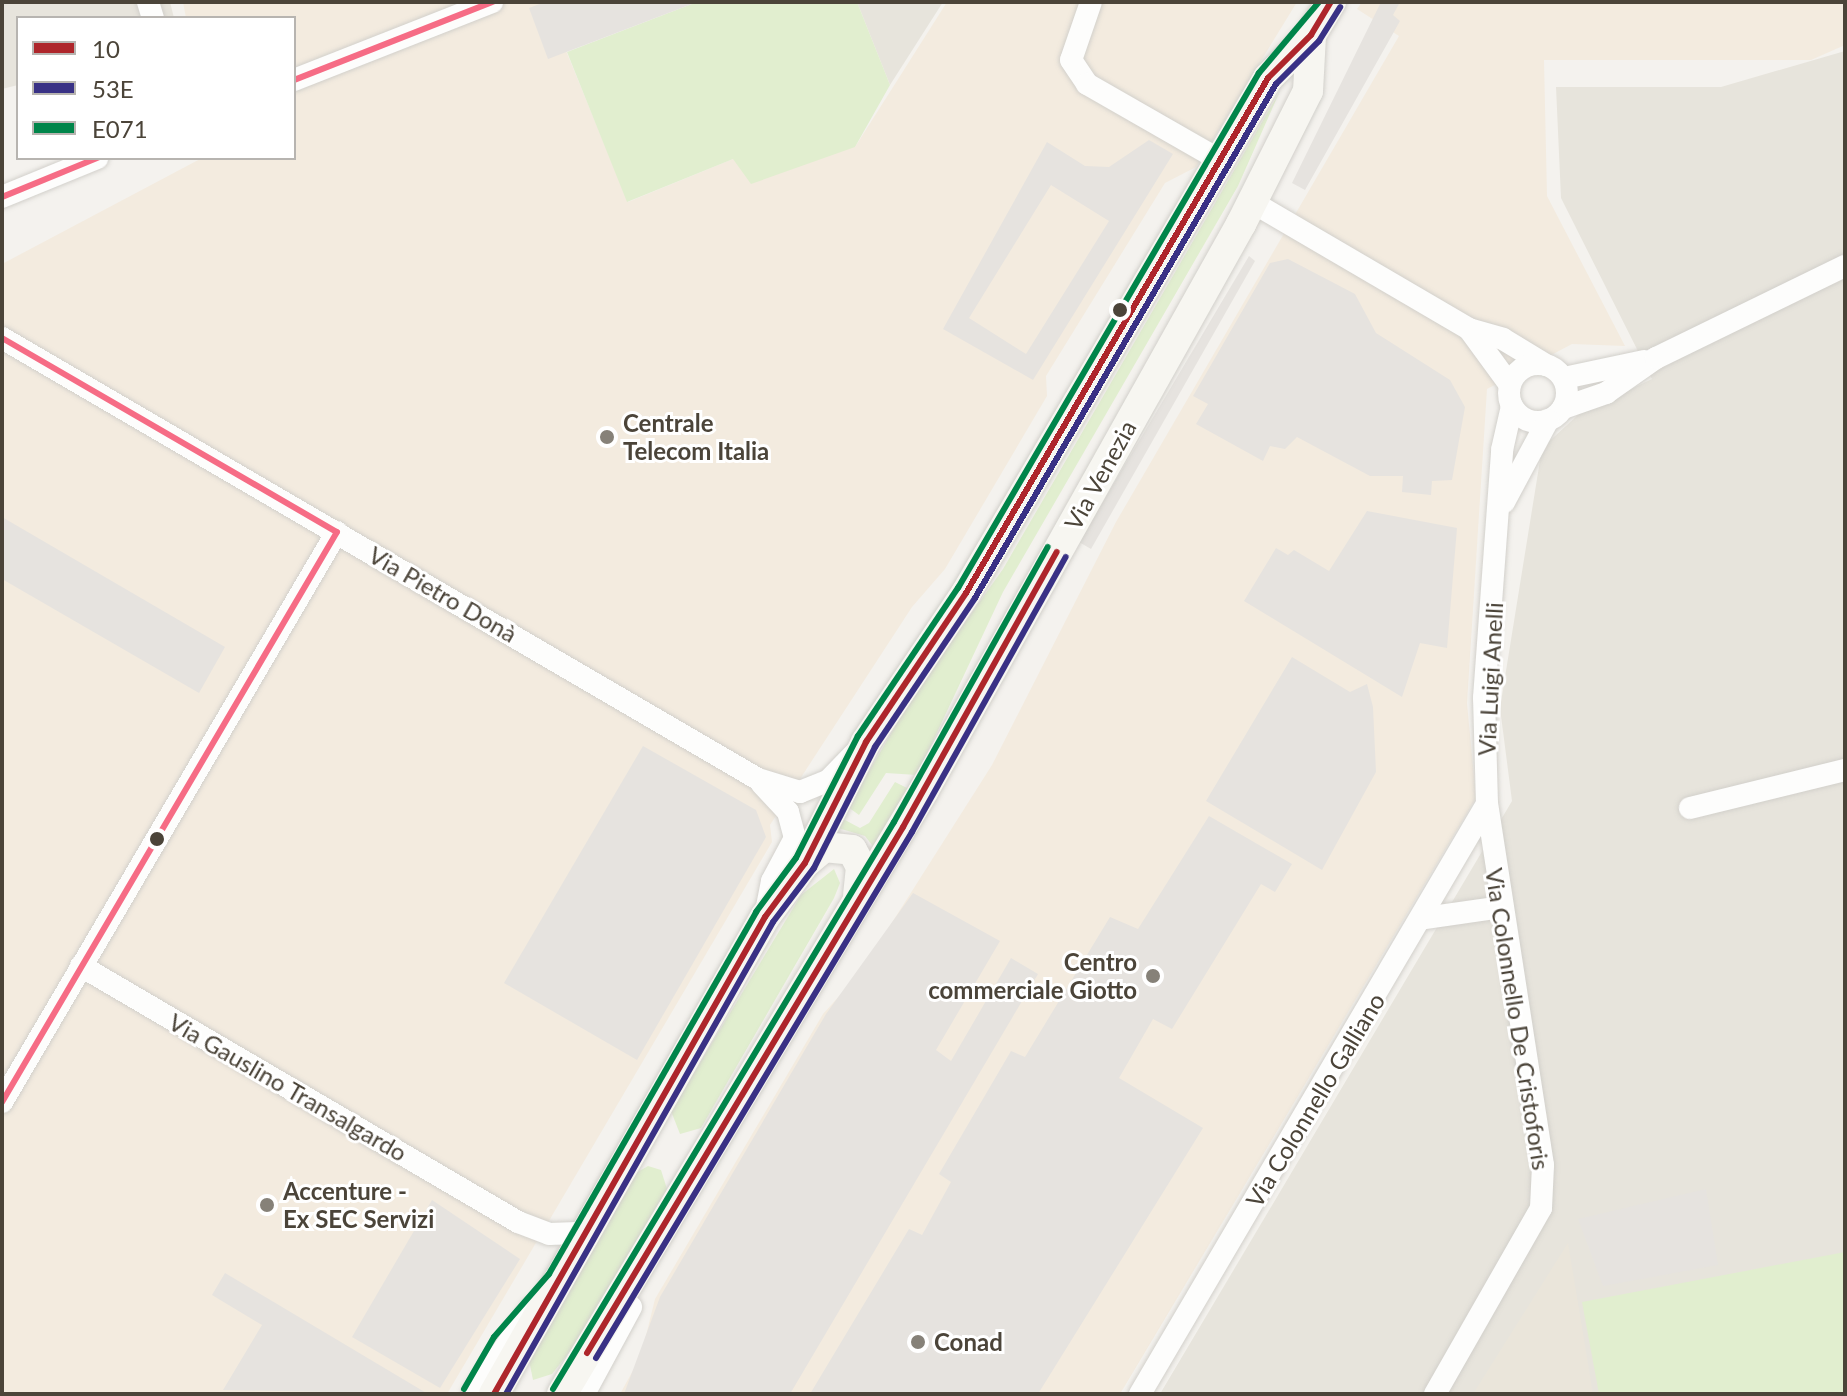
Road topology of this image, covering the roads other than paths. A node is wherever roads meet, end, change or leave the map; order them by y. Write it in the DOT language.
graph roads {
  1 [pos="492,2"];
  2 [pos="1091,2"];
  3 [pos="1331,2"];
  4 [pos="1311,35"];
  5 [pos="296,79"];
  6 [pos="1218,159"];
  7 [pos="92,160"];
  8 [pos="2,197"];
  9 [pos="1252,202"];
  10 [pos="1845,266"];
  11 [pos="1469,329"];
  12 [pos="2,338"];
  13 [pos="1656,358"];
  14 [pos="1555,372"];
  15 [pos="1511,395"];
  16 [pos="1556,414"];
  17 [pos="1503,503"];
  18 [pos="337,532"];
  19 [pos="866,742"];
  20 [pos="1845,770"];
  21 [pos="758,779"];
  22 [pos="1487,804"];
  23 [pos="1690,808"];
  24 [pos="1493,855"];
  25 [pos="805,863"];
  26 [pos="858,894"];
  27 [pos="1501,907"];
  28 [pos="765,917"];
  29 [pos="1425,918"];
  30 [pos="81,966"];
  31 [pos="2,1102"];
  32 [pos="659,1232"];
  33 [pos="584,1233"];
  34 [pos="557,1280"];
  35 [pos="503,1388"];
  36 [pos="473,1394"];
  37 [pos="562,1394"];
  38 [pos="584,1394"];
  39 [pos="1140,1394"];
  40 [pos="1435,1394"];
  1 -- 5 [label="street"];
  2 -- 6 [label="street"];
  3 -- 4 [label="main road, Via Venezia"];
  4 -- 6 [label="main road, Via Venezia"];
  4 -- 9 [label="main road, Via Venezia"];
  6 -- 19 [label="main road, Via Venezia"];
  7 -- 8 [label="street"];
  9 -- 11 [label="street"];
  9 -- 26 [label="main road, Via Venezia"];
  10 -- 13 [label="street"];
  11 -- 14 [label="street"];
  11 -- 15 [label="street"];
  12 -- 18 [label="street, Via Pietro Donà"];
  13 -- 14 [label="street"];
  13 -- 16 [label="street"];
  14 -- 15 [label="street"];
  14 -- 16 [label="street"];
  15 -- 16 [label="street"];
  15 -- 17 [label="street, Via Luigi Anelli"];
  16 -- 17 [label="street, Via Luigi Anelli"];
  17 -- 22 [label="street, Via Luigi Anelli"];
  18 -- 21 [label="street, Via Pietro Donà"];
  18 -- 30 [label="street"];
  19 -- 21 [label="street, Via Pietro Donà"];
  19 -- 25 [label="main road, Via Venezia"];
  20 -- 23 [label="street"];
  21 -- 28 [label="street, Via Pietro Donà"];
  22 -- 24 [label="street, Via Luigi Anelli"];
  22 -- 29 [label="street, Via Colonnello Galliano"];
  24 -- 27 [label="street, Via Colonnello De Cristoforis"];
  25 -- 26 [label="main road"];
  25 -- 28 [label="main road, Via Venezia"];
  26 -- 32 [label="main road, Via Venezia"];
  27 -- 29 [label="street"];
  27 -- 40 [label="street, Via Colonnello De Cristoforis"];
  28 -- 33 [label="main road, Via Venezia"];
  29 -- 39 [label="street, Via Colonnello Galliano"];
  30 -- 31 [label="street"];
  30 -- 33 [label="street, Via Gauslino Transalgardo"];
  32 -- 37 [label="main road, Via Venezia"];
  32 -- 38 [label="street, Via Venezia"];
  33 -- 34 [label="main road, Via Venezia"];
  34 -- 35 [label="main road, Via Venezia"];
  34 -- 36 [label="street, Via Venezia"];
}
